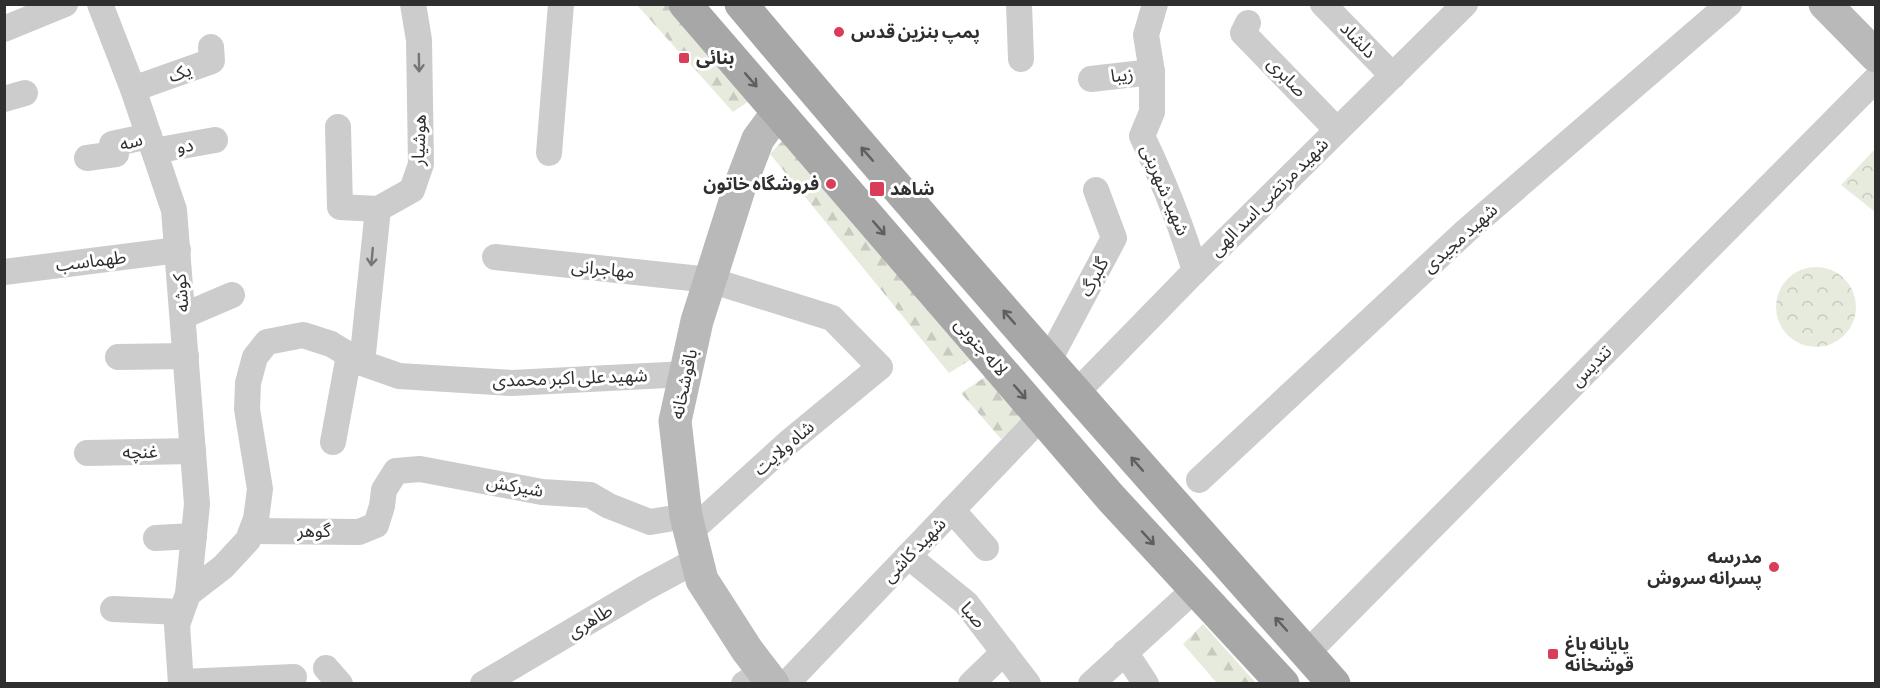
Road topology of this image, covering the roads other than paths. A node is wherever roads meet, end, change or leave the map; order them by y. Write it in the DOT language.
graph roads {
  1 [pos="65,4"];
  2 [pos="100,4"];
  3 [pos="413,4"];
  4 [pos="561,4"];
  5 [pos="685,4"];
  6 [pos="741,4"];
  7 [pos="1019,4"];
  8 [pos="1155,4"];
  9 [pos="1323,4"];
  10 [pos="1729,4"];
  11 [pos="1825,4"];
  12 [pos="1463,5"];
  13 [pos="1248,23"];
  14 [pos="4,29"];
  15 [pos="211,47"];
  16 [pos="1875,56"];
  17 [pos="1020,59"];
  18 [pos="1152,72"];
  19 [pos="1393,76"];
  20 [pos="1091,79"];
  21 [pos="1875,80"];
  22 [pos="133,89"];
  23 [pos="778,112"];
  24 [pos="338,127"];
  25 [pos="1337,130"];
  26 [pos="215,140"];
  27 [pos="152,144"];
  28 [pos="549,153"];
  29 [pos="87,158"];
  30 [pos="1096,190"];
  31 [pos="378,209"];
  32 [pos="178,250"];
  33 [pos="495,257"];
  34 [pos="1195,271"];
  35 [pos="4,272"];
  36 [pos="710,280"];
  37 [pos="232,296"];
  38 [pos="183,316"];
  39 [pos="186,356"];
  40 [pos="118,357"];
  41 [pos="356,359"];
  42 [pos="1048,362"];
  43 [pos="880,367"];
  44 [pos="686,374"];
  45 [pos="1076,393"];
  46 [pos="1041,417"];
  47 [pos="333,442"];
  48 [pos="193,451"];
  49 [pos="87,453"];
  50 [pos="1199,480"];
  51 [pos="952,510"];
  52 [pos="376,525"];
  53 [pos="252,531"];
  54 [pos="194,536"];
  55 [pos="691,536"];
  56 [pos="156,538"];
  57 [pos="986,548"];
  58 [pos="908,556"];
  59 [pos="1196,590"];
  60 [pos="184,603"];
  61 [pos="113,609"];
  62 [pos="1004,652"];
  63 [pos="1125,652"];
  64 [pos="1307,652"];
  65 [pos="294,677"];
  66 [pos="767,681"];
  67 [pos="181,683"];
  68 [pos="483,684"];
  69 [pos="971,684"];
  70 [pos="1028,684"];
  71 [pos="1091,684"];
  72 [pos="1146,684"];
  73 [pos="1282,684"];
  74 [pos="1334,684"];
  1 -- 14 [label="street"];
  2 -- 22 [label="street, کوشه"];
  3 -- 31 [label="street, هوشیار, one-way"];
  4 -- 28 [label="street"];
  5 -- 23 [label="main road, لاله جنوبی, one-way"];
  42 -- 6 [label="main road, one-way"];
  7 -- 17 [label="street"];
  8 -- 18 [label="street, شهید شهرینی"];
  9 -- 19 [label="street, دلشاد"];
  10 -- 50 [label="street, شهید مجیدی"];
  11 -- 16 [label="street"];
  12 -- 19 [label="street, شهید مرتضی اسد الهی"];
  13 -- 25 [label="street, صابری"];
  15 -- 22 [label="street, یک"];
  18 -- 20 [label="street, زیبا"];
  18 -- 34 [label="street, شهید شهرینی"];
  19 -- 25 [label="street, شهید مرتضی اسد الهی"];
  21 -- 64 [label="street, تندیس"];
  22 -- 27 [label="street, کوشه"];
  23 -- 36 [label="street, باقوشخانه"];
  23 -- 46 [label="main road, لاله جنوبی, one-way"];
  24 -- 31 [label="street"];
  25 -- 34 [label="street, شهید مرتضی اسد الهی"];
  26 -- 27 [label="street, دو"];
  27 -- 29 [label="street, سه"];
  27 -- 32 [label="street, کوشه"];
  30 -- 42 [label="street, گلبرگ"];
  31 -- 41 [label="street, one-way"];
  32 -- 35 [label="street, طهماسب"];
  32 -- 38 [label="street, کوشه"];
  33 -- 36 [label="street, مهاجرانی"];
  34 -- 45 [label="street, شهید مرتضی اسد الهی"];
  36 -- 43 [label="street, مهاجرانی"];
  36 -- 44 [label="street, باقوشخانه"];
  37 -- 38 [label="street"];
  38 -- 39 [label="street, کوشه"];
  39 -- 40 [label="street"];
  39 -- 48 [label="street, کوشه"];
  41 -- 44 [label="street, شهید علی اکبر محمدی"];
  41 -- 47 [label="street"];
  41 -- 53 [label="street, شهید علی اکبر محمدی"];
  42 -- 45 [label="main road"];
  43 -- 55 [label="street, شاه ولایت"];
  44 -- 55 [label="street, باقوشخانه"];
  64 -- 45 [label="main road, one-way"];
  46 -- 51 [label="street, شهید کاشی"];
  46 -- 59 [label="main road, لاله جنوبی, one-way"];
  48 -- 49 [label="street, غنچه"];
  48 -- 54 [label="street, کوشه"];
  51 -- 57 [label="street"];
  51 -- 58 [label="street, شهید کاشی"];
  52 -- 53 [label="street, گوهر"];
  52 -- 55 [label="street, شیرکش"];
  53 -- 60 [label="street, شهید علی اکبر محمدی"];
  54 -- 56 [label="street"];
  54 -- 60 [label="street, کوشه"];
  55 -- 66 [label="street, باقوشخانه"];
  55 -- 68 [label="street, طاهری"];
  58 -- 62 [label="street, صبا"];
  58 -- 66 [label="street, شهید کاشی"];
  59 -- 63 [label="street"];
  59 -- 73 [label="main road, لاله جنوبی"];
  60 -- 61 [label="street"];
  60 -- 67 [label="street"];
  62 -- 69 [label="street"];
  62 -- 70 [label="street, صبا"];
  63 -- 71 [label="street"];
  63 -- 72 [label="street"];
  64 -- 74 [label="main road"];
  65 -- 67 [label="street"];
}
